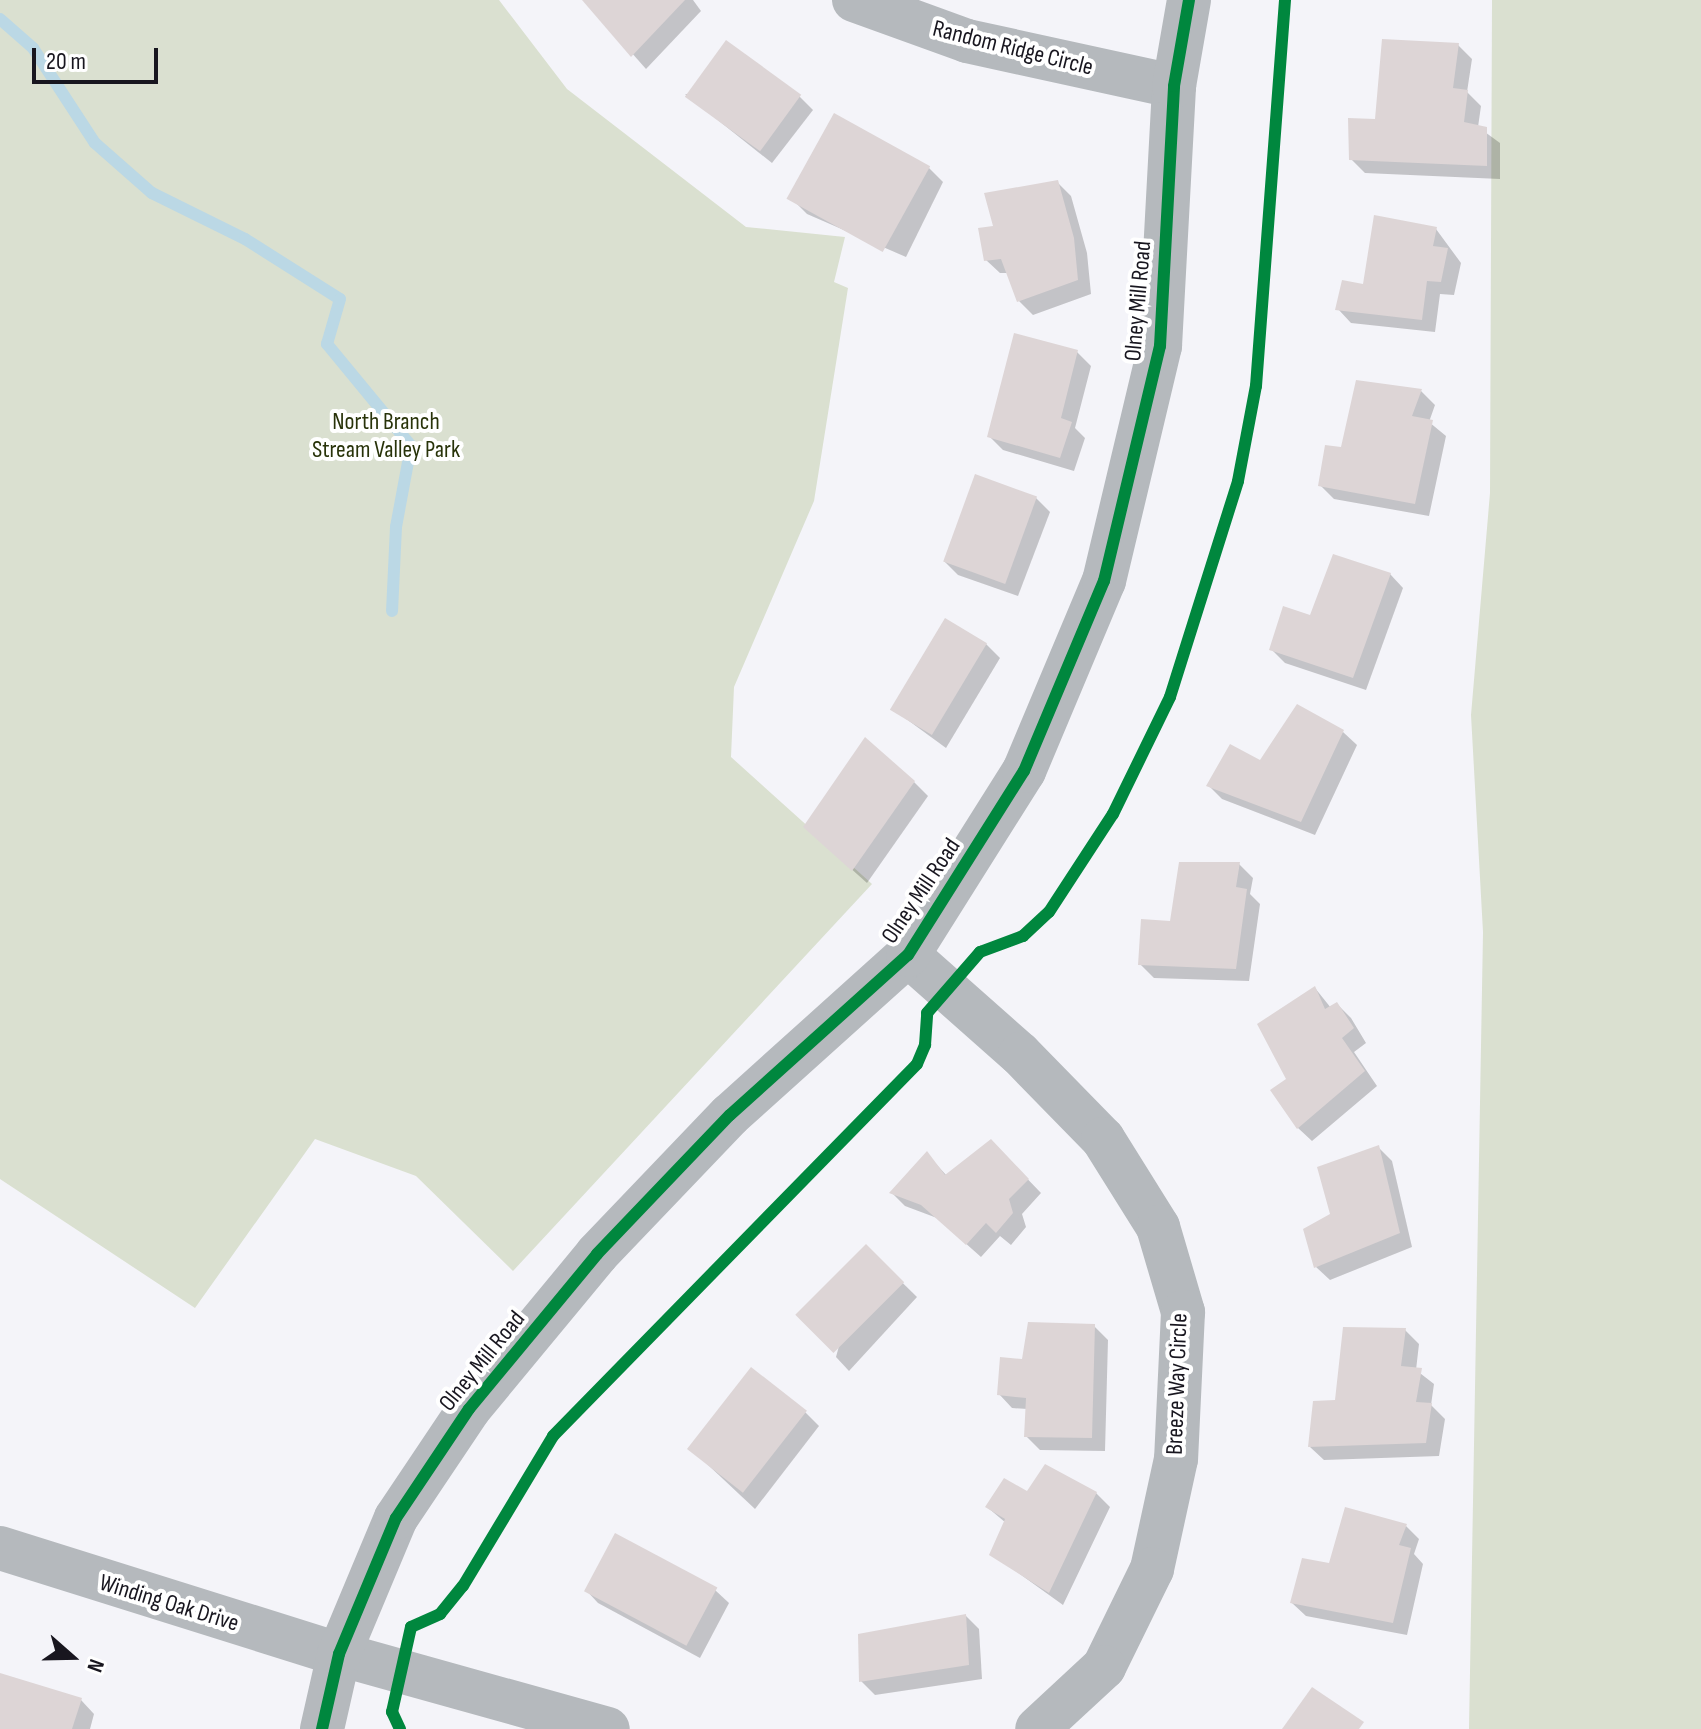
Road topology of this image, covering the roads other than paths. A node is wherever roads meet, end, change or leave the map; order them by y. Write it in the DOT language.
graph roads {
  1 [pos="854,0"];
  2 [pos="1189,0"];
  3 [pos="1174,86"];
  4 [pos="908,955"];
  5 [pos="0,1548"];
  6 [pos="339,1654"];
  7 [pos="322,1729"];
  8 [pos="608,1729"];
  9 [pos="1037,1729"];
  1 -- 3 [label="street, Random Ridge Circle"];
  2 -- 3 [label="street, Olney Mill Road"];
  3 -- 4 [label="street, Olney Mill Road"];
  4 -- 6 [label="street, Olney Mill Road"];
  4 -- 9 [label="street, Breeze Way Circle"];
  5 -- 6 [label="street, Winding Oak Drive"];
  6 -- 7 [label="street, Olney Mill Road"];
  6 -- 8 [label="street"];
}
